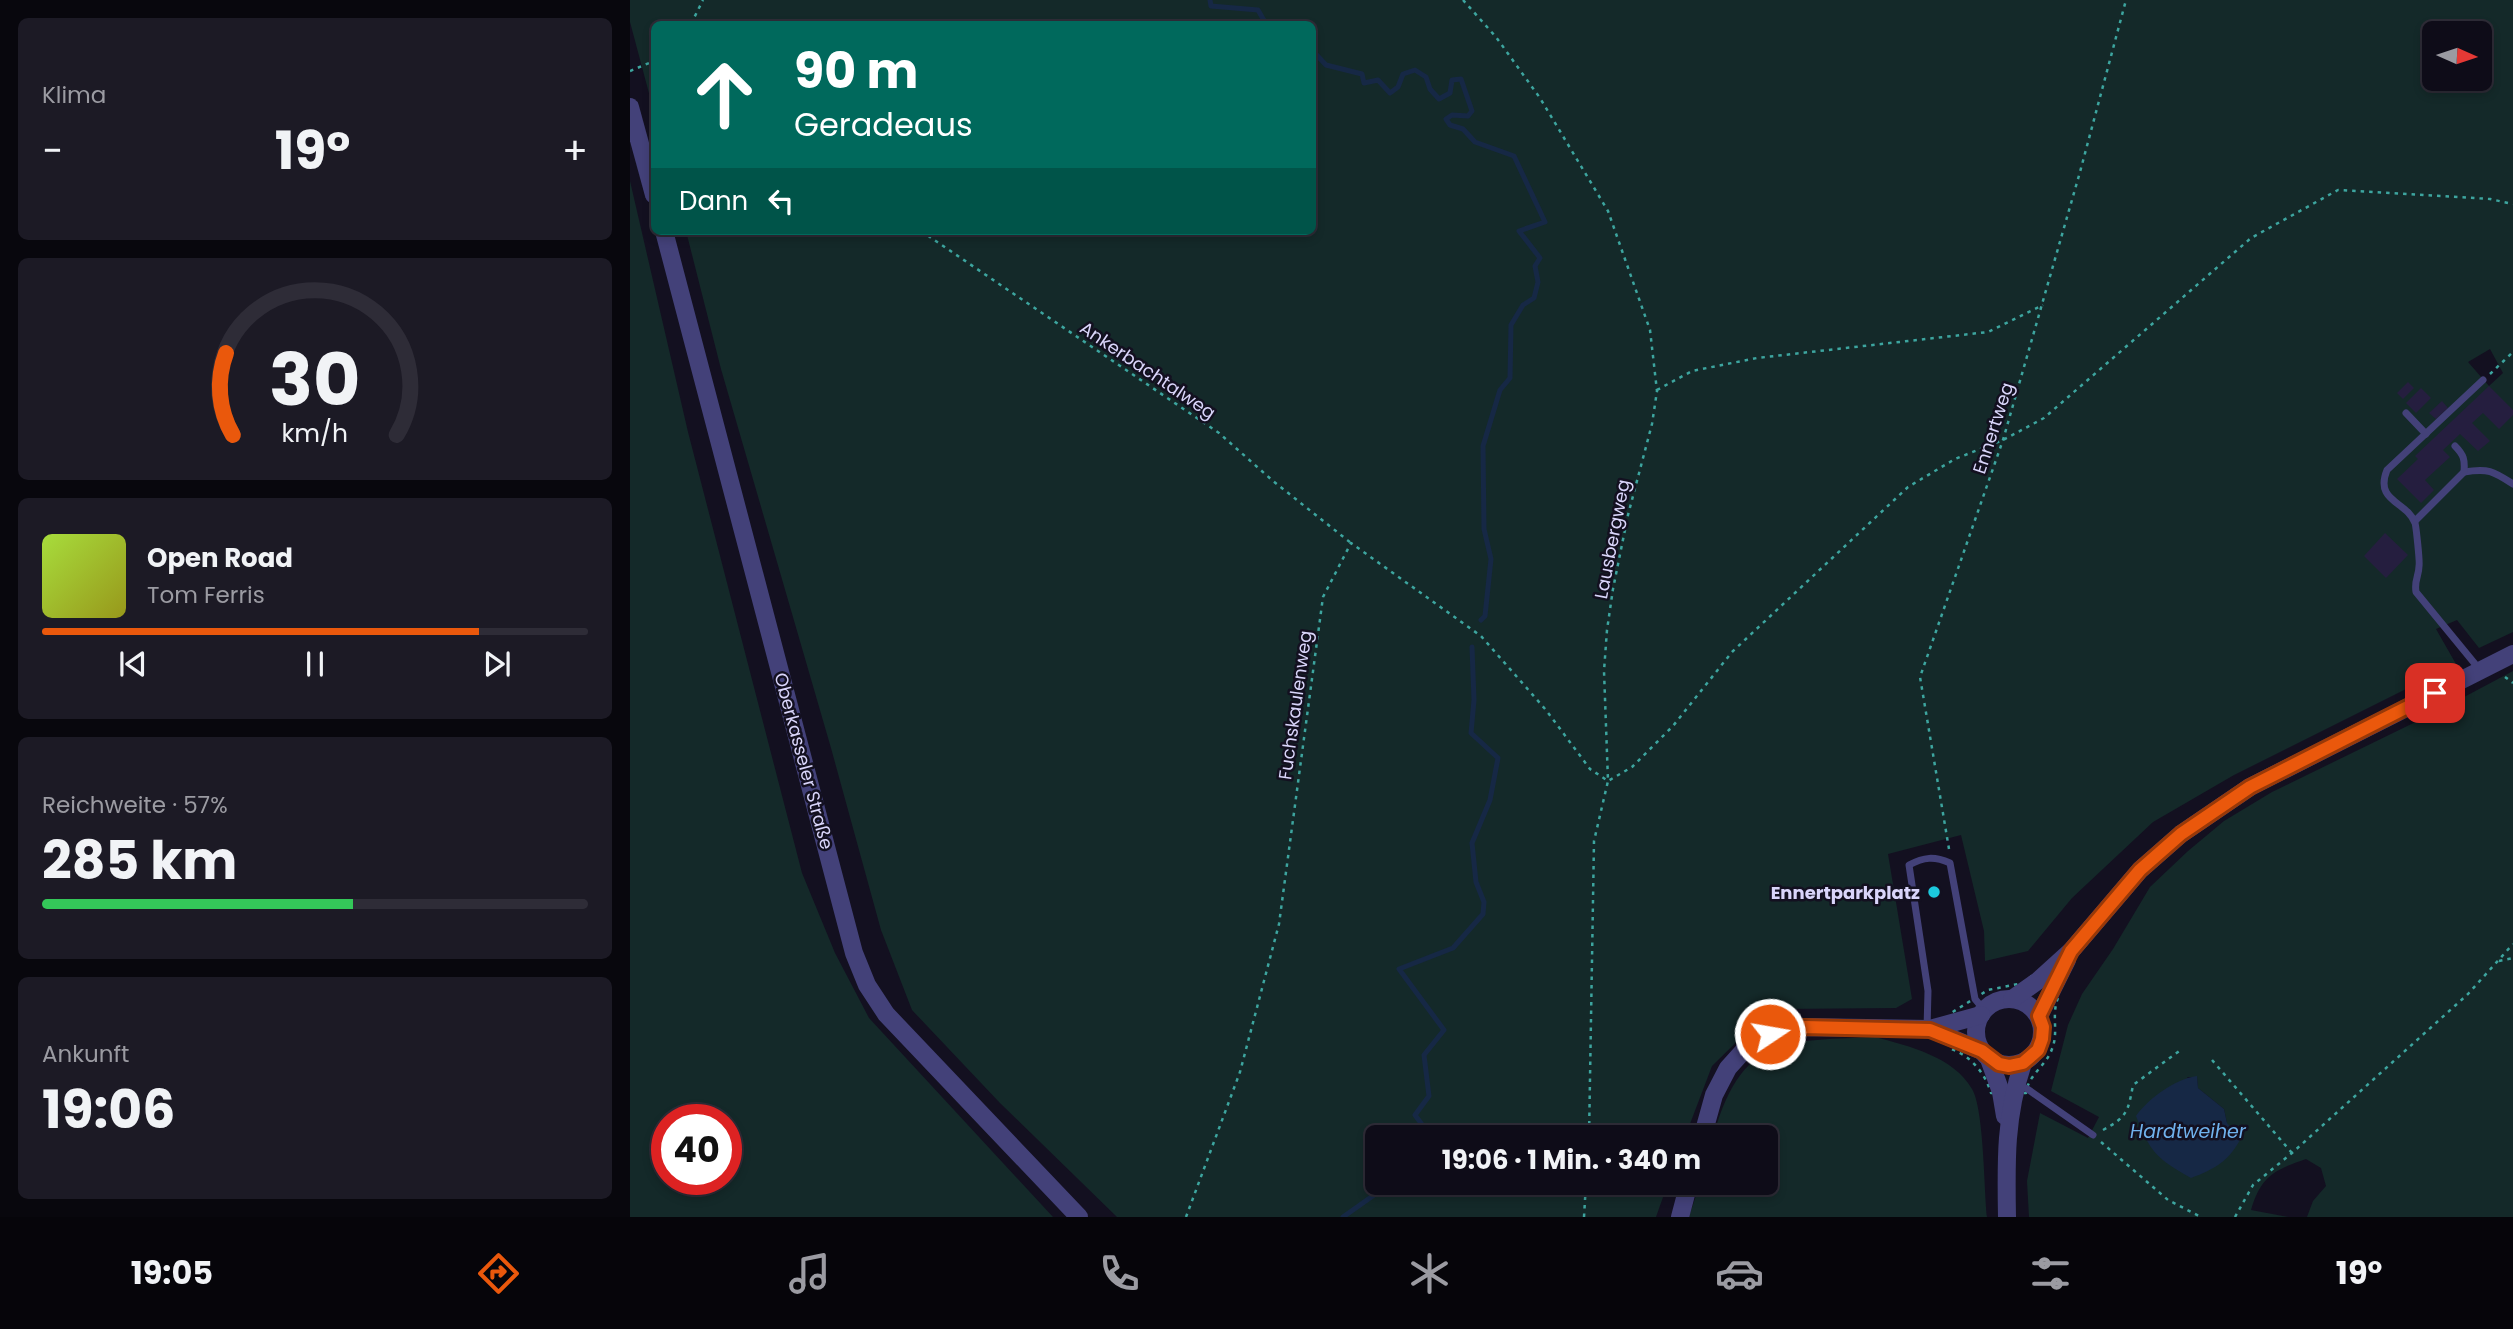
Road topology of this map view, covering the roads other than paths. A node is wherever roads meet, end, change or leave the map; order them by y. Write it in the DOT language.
graph roads {
  1 [pos="630,107"];
  2 [pos="651,184"];
  3 [pos="665,235"];
  4 [pos="2483,380"];
  5 [pos="2406,413"];
  6 [pos="2426,434"];
  7 [pos="2455,446"];
  8 [pos="2464,472"];
  9 [pos="2513,484"];
  10 [pos="2414,521"];
  11 [pos="2513,654"];
  12 [pos="2480,671"];
  13 [pos="2041,982"];
  14 [pos="2012,999"];
  15 [pos="1983,1012"];
  16 [pos="2039,1016"];
  17 [pos="1928,1030"];
  18 [pos="1985,1055"];
  19 [pos="2023,1063"];
  20 [pos="2016,1090"];
  21 [pos="1706,1125"];
  22 [pos="2007,1130"];
  23 [pos="2093,1135"];
  24 [pos="1686,1195"];
  25 [pos="1079,1217"];
  26 [pos="1680,1217"];
  27 [pos="2007,1217"];
  1 -- 2 [label="street"];
  3 -- 25 [label="street, Oberkasseler Straße"];
  4 -- 6 [label="lane"];
  5 -- 6 [label="lane"];
  6 -- 10 [label="lane"];
  7 -- 8 [label="lane"];
  8 -- 9 [label="lane"];
  8 -- 10 [label="lane"];
  10 -- 12 [label="lane"];
  11 -- 12 [label="street"];
  12 -- 13 [label="street"];
  13 -- 14 [label="street"];
  13 -- 16 [label="street"];
  14 -- 15 [label="street"];
  14 -- 16 [label="street"];
  15 -- 17 [label="street"];
  15 -- 17 [label="lane"];
  15 -- 18 [label="street"];
  16 -- 19 [label="street"];
  17 -- 18 [label="street"];
  17 -- 21 [label="street"];
  18 -- 19 [label="street"];
  18 -- 22 [label="street"];
  19 -- 20 [label="street"];
  20 -- 22 [label="street"];
  20 -- 23 [label="lane"];
  22 -- 27 [label="street"];
  24 -- 26 [label="street"];
}
